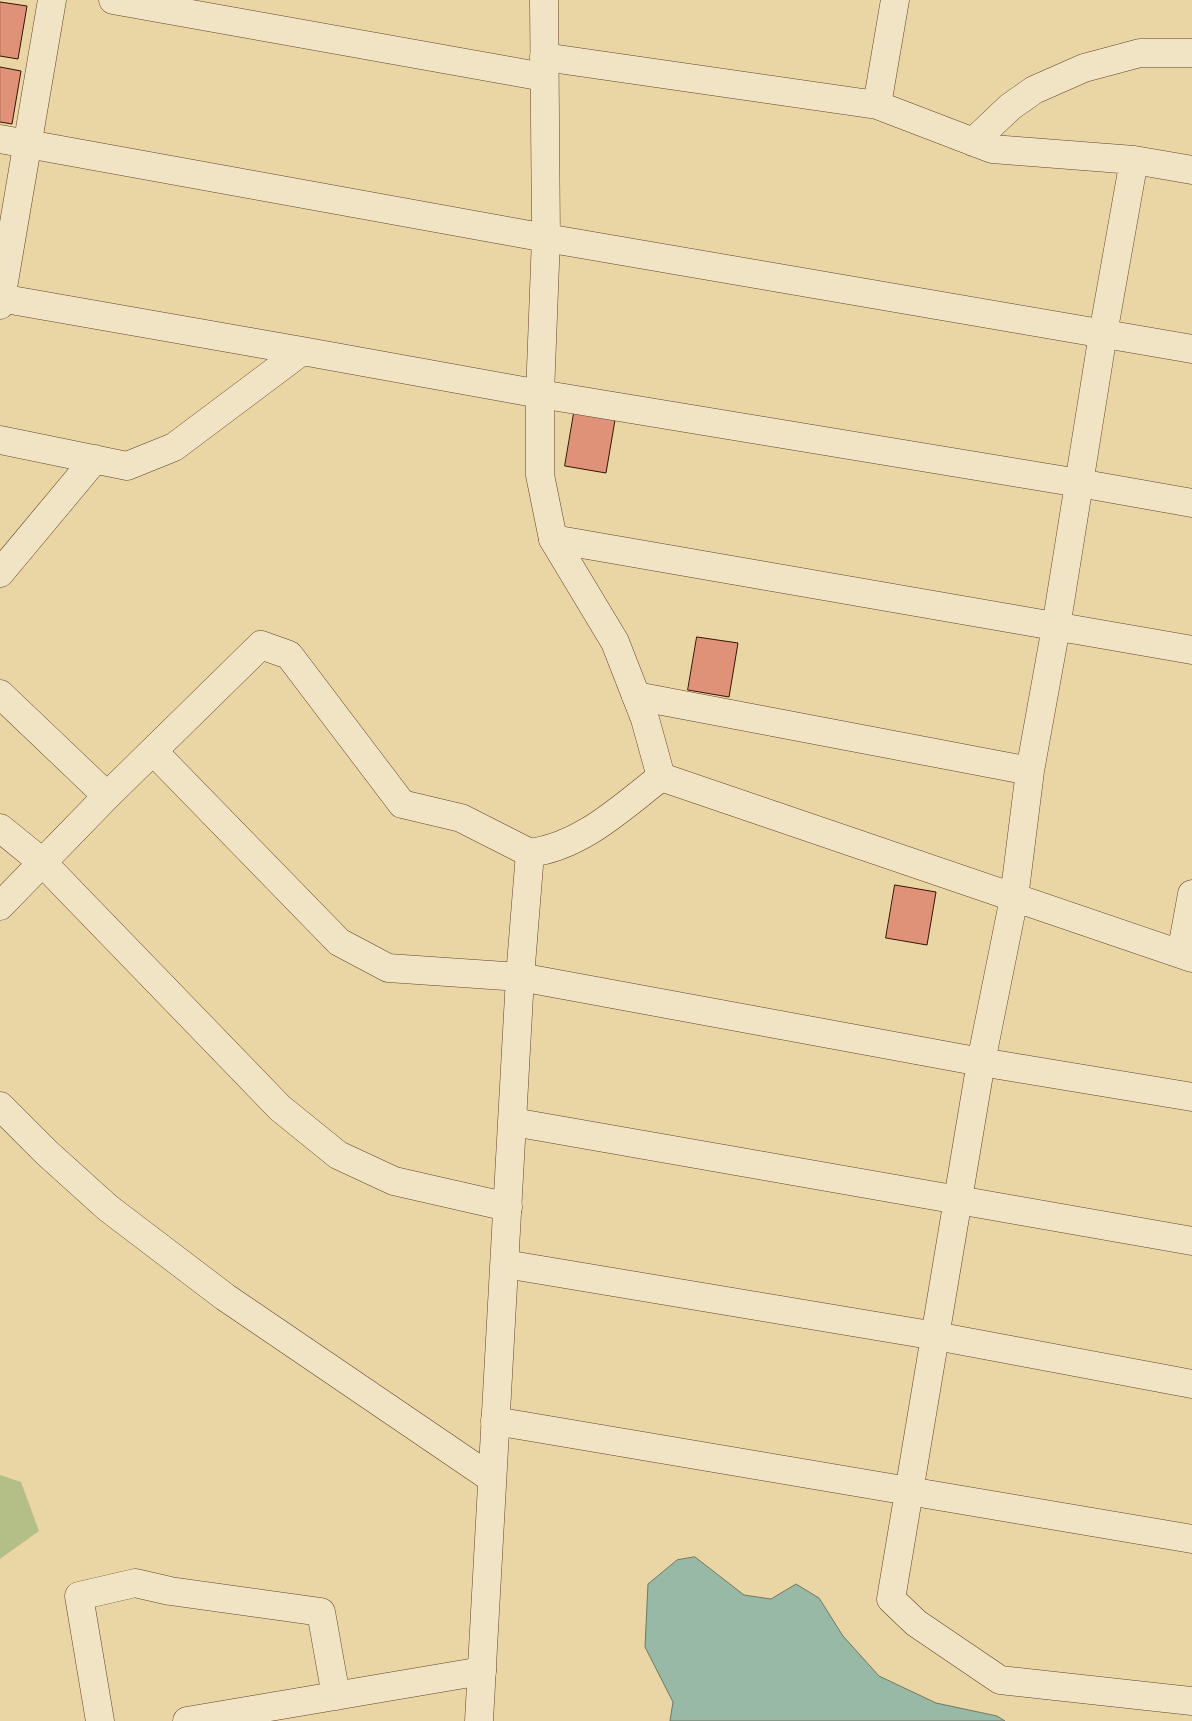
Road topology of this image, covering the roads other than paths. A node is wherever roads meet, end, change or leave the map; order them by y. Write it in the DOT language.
graph roads {
  1 [pos="52,0"];
  2 [pos="113,0"];
  3 [pos="544,0"];
  4 [pos="895,0"];
  5 [pos="1192,53"];
  6 [pos="544,67"];
  7 [pos="877,105"];
  8 [pos="0,139"];
  9 [pos="973,142"];
  10 [pos="28,144"];
  11 [pos="1134,160"];
  12 [pos="1192,170"];
  13 [pos="546,238"];
  14 [pos="0,301"];
  15 [pos="1103,334"];
  16 [pos="1192,349"];
  17 [pos="302,351"];
  18 [pos="540,394"];
  19 [pos="0,440"];
  20 [pos="95,460"];
  21 [pos="1079,483"];
  22 [pos="1192,503"];
  23 [pos="553,539"];
  24 [pos="0,573"];
  25 [pos="1056,627"];
  26 [pos="1192,650"];
  27 [pos="0,694"];
  28 [pos="636,696"];
  29 [pos="153,751"];
  30 [pos="1030,771"];
  31 [pos="661,777"];
  32 [pos="107,796"];
  33 [pos="0,828"];
  34 [pos="530,853"];
  35 [pos="42,862"];
  36 [pos="1192,894"];
  37 [pos="1014,898"];
  38 [pos="0,906"];
  39 [pos="1187,956"];
  40 [pos="520,977"];
  41 [pos="981,1062"];
  42 [pos="1192,1097"];
  43 [pos="0,1106"];
  44 [pos="512,1122"];
  45 [pos="959,1199"];
  46 [pos="508,1207"];
  47 [pos="1192,1241"];
  48 [pos="505,1264"];
  49 [pos="936,1336"];
  50 [pos="1192,1384"];
  51 [pos="495,1421"];
  52 [pos="491,1478"];
  53 [pos="908,1490"];
  54 [pos="1192,1538"];
  55 [pos="482,1671"];
  56 [pos="1192,1701"];
  57 [pos="319,1705"];
  58 [pos="100,1721"];
  59 [pos="187,1721"];
  60 [pos="479,1721"];
  1 -- 10 [label="street"];
  2 -- 6 [label="street"];
  3 -- 6 [label="street"];
  4 -- 7 [label="street"];
  5 -- 9 [label="street"];
  6 -- 7 [label="street"];
  6 -- 13 [label="street"];
  7 -- 9 [label="street"];
  8 -- 10 [label="street"];
  9 -- 11 [label="street"];
  10 -- 13 [label="street"];
  10 -- 14 [label="street"];
  11 -- 12 [label="street"];
  11 -- 15 [label="street"];
  13 -- 15 [label="street"];
  13 -- 18 [label="street"];
  14 -- 17 [label="street"];
  15 -- 16 [label="street"];
  15 -- 21 [label="street"];
  17 -- 18 [label="street"];
  17 -- 20 [label="street"];
  18 -- 21 [label="street"];
  18 -- 23 [label="street"];
  19 -- 20 [label="street"];
  20 -- 24 [label="street"];
  21 -- 22 [label="street"];
  21 -- 25 [label="street"];
  23 -- 25 [label="street"];
  23 -- 28 [label="street"];
  25 -- 26 [label="street"];
  25 -- 30 [label="street"];
  27 -- 32 [label="street"];
  28 -- 30 [label="street"];
  28 -- 31 [label="street"];
  29 -- 32 [label="street"];
  29 -- 34 [label="street"];
  29 -- 40 [label="street"];
  30 -- 37 [label="street"];
  31 -- 34 [label="street"];
  31 -- 37 [label="street"];
  32 -- 35 [label="street"];
  33 -- 35 [label="street"];
  34 -- 40 [label="street"];
  35 -- 38 [label="street"];
  35 -- 46 [label="street"];
  36 -- 39 [label="street"];
  37 -- 39 [label="street"];
  37 -- 41 [label="street"];
  40 -- 41 [label="street"];
  40 -- 44 [label="street"];
  41 -- 42 [label="street"];
  41 -- 45 [label="street"];
  43 -- 52 [label="street"];
  44 -- 45 [label="street"];
  44 -- 46 [label="street"];
  45 -- 47 [label="street"];
  45 -- 49 [label="street"];
  46 -- 48 [label="street"];
  48 -- 49 [label="street"];
  48 -- 51 [label="street"];
  49 -- 50 [label="street"];
  49 -- 53 [label="street"];
  51 -- 52 [label="street"];
  51 -- 53 [label="street"];
  52 -- 55 [label="street"];
  53 -- 54 [label="street"];
  53 -- 56 [label="street"];
  55 -- 57 [label="street"];
  55 -- 60 [label="street"];
  57 -- 58 [label="street"];
  57 -- 59 [label="street"];
}
